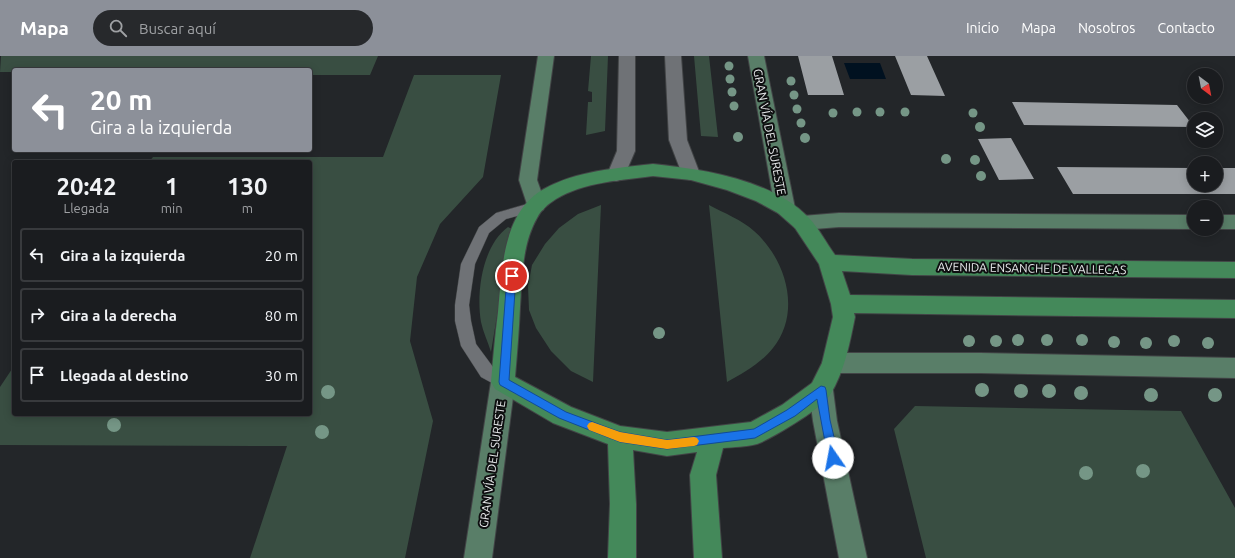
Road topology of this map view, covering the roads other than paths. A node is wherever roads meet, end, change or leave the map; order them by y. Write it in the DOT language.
graph roads {
  1 [pos="546,56"];
  2 [pos="627,56"];
  3 [pos="673,56"];
  4 [pos="756,56"];
  5 [pos="691,174"];
  6 [pos="616,175"];
  7 [pos="535,206"];
  8 [pos="785,208"];
  9 [pos="1187,222"];
  10 [pos="1223,222"];
  11 [pos="1235,222"];
  12 [pos="802,223"];
  13 [pos="829,262"];
  14 [pos="1235,270"];
  15 [pos="842,304"];
  16 [pos="1235,309"];
  17 [pos="834,363"];
  18 [pos="1235,368"];
  19 [pos="504,382"];
  20 [pos="821,390"];
  21 [pos="620,437"];
  22 [pos="713,439"];
  23 [pos="478,558"];
  24 [pos="622,558"];
  25 [pos="708,558"];
  26 [pos="853,558"];
  1 -- 7 [label="street"];
  2 -- 6 [label="street"];
  3 -- 5 [label="street"];
  4 -- 8 [label="street, GRAN VÍA DEL SURESTE"];
  5 -- 6 [label="main road"];
  5 -- 8 [label="main road"];
  6 -- 7 [label="main road"];
  7 -- 19 [label="main road"];
  7 -- 19 [label="lane"];
  8 -- 12 [label="main road"];
  9 -- 12 [label="street"];
  10 -- 11 [label="street"];
  12 -- 13 [label="main road"];
  13 -- 14 [label="main road, AVENIDA ENSANCHE DE VALLECAS"];
  13 -- 15 [label="main road"];
  15 -- 16 [label="main road"];
  15 -- 17 [label="main road"];
  17 -- 18 [label="street"];
  17 -- 20 [label="main road"];
  19 -- 21 [label="main road"];
  19 -- 23 [label="street, GRAN VÍA DEL SURESTE"];
  20 -- 22 [label="main road"];
  20 -- 26 [label="street"];
  21 -- 22 [label="main road"];
  21 -- 24 [label="main road"];
  22 -- 25 [label="main road"];
}
